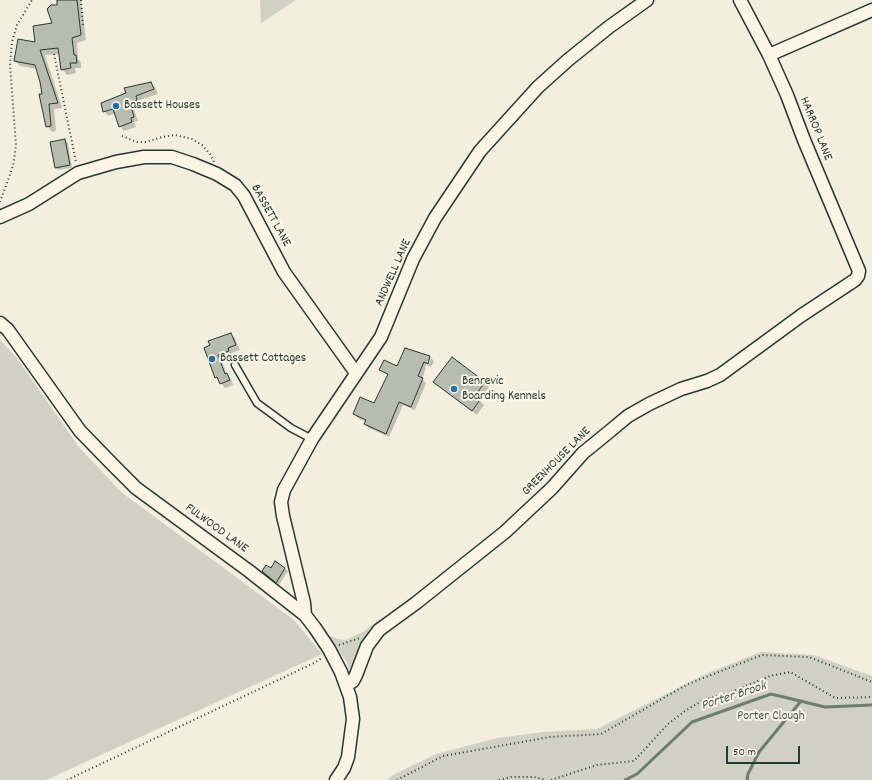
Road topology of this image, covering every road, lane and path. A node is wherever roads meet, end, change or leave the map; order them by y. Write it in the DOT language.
graph roads {
  1 [pos="32,0"];
  2 [pos="81,0"];
  3 [pos="647,0"];
  4 [pos="740,0"];
  5 [pos="872,10"];
  6 [pos="83,25"];
  7 [pos="54,54"];
  8 [pos="769,55"];
  9 [pos="122,136"];
  10 [pos="78,173"];
  11 [pos="217,174"];
  12 [pos="0,202"];
  13 [pos="0,217"];
  14 [pos="859,271"];
  15 [pos="0,323"];
  16 [pos="235,365"];
  17 [pos="356,373"];
  18 [pos="312,439"];
  19 [pos="305,615"];
  20 [pos="379,630"];
  21 [pos="329,649"];
  22 [pos="872,682"];
  23 [pos="347,685"];
  24 [pos="872,697"];
  25 [pos="67,780"];
  26 [pos="336,780"];
  27 [pos="397,780"];
  28 [pos="499,780"];
  29 [pos="546,780"];
  30 [pos="551,780"];
  1 -- 12 [label="path"];
  2 -- 6 [label="path"];
  3 -- 17 [label="street, ANDWELL LANE"];
  4 -- 8 [label="street, HARROP LANE"];
  5 -- 8 [label="street"];
  7 -- 10 [label="path"];
  8 -- 14 [label="street, HARROP LANE"];
  9 -- 11 [label="path"];
  10 -- 11 [label="street, BASSETT LANE"];
  10 -- 13 [label="street, BASSETT LANE"];
  11 -- 17 [label="street, BASSETT LANE"];
  14 -- 20 [label="street, GREENHOUSE LANE"];
  15 -- 19 [label="street, FULWOOD LANE"];
  16 -- 18 [label="lane"];
  17 -- 18 [label="street, ANDWELL LANE"];
  18 -- 19 [label="street, ANDWELL LANE"];
  19 -- 21 [label="street, FULWOOD LANE"];
  20 -- 21 [label="path"];
  20 -- 23 [label="street, GREENHOUSE LANE"];
  21 -- 23 [label="street, FULWOOD LANE"];
  21 -- 25 [label="path"];
  22 -- 27 [label="path"];
  23 -- 26 [label="street, FULWOOD LANE"];
  24 -- 30 [label="path"];
  28 -- 29 [label="path"];
}
